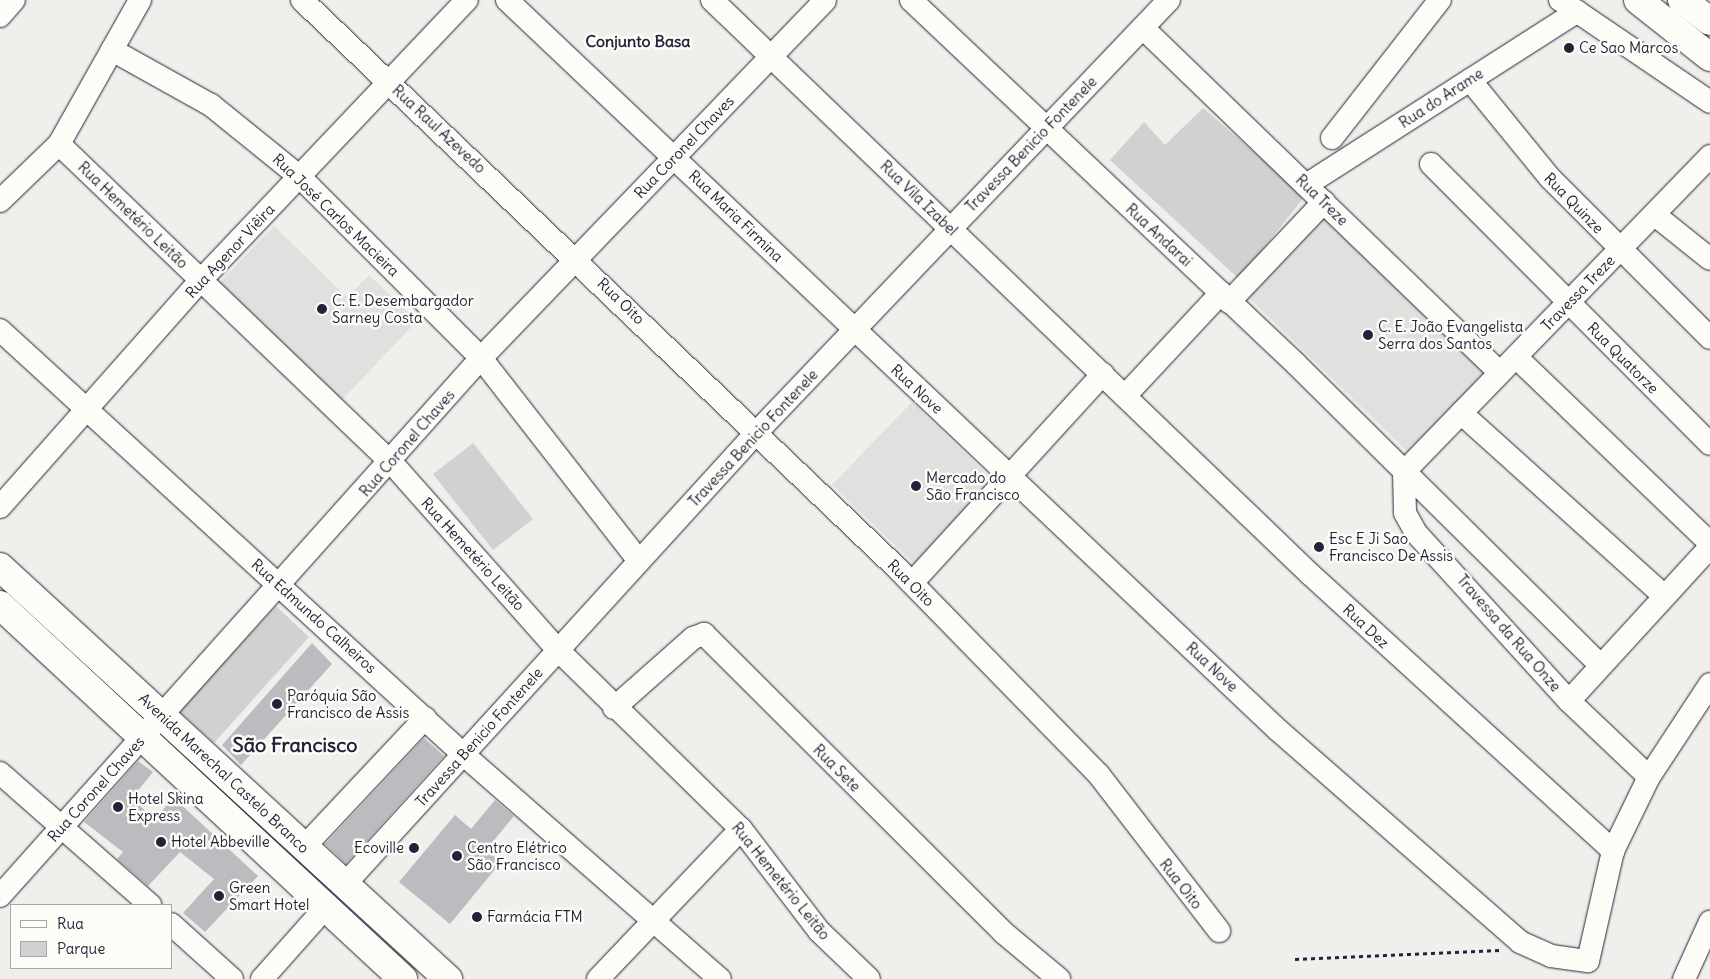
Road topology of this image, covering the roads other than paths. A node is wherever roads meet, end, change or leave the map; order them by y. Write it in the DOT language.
graph roads {
  1 [pos="14,0"];
  2 [pos="140,0"];
  3 [pos="302,0"];
  4 [pos="467,0"];
  5 [pos="507,0"];
  6 [pos="712,0"];
  7 [pos="825,0"];
  8 [pos="911,0"];
  9 [pos="1440,0"];
  10 [pos="1638,0"];
  11 [pos="1682,0"];
  12 [pos="1163,2"];
  13 [pos="1569,6"];
  14 [pos="0,16"];
  15 [pos="1710,21"];
  16 [pos="1143,28"];
  17 [pos="112,50"];
  18 [pos="772,56"];
  19 [pos="1710,57"];
  20 [pos="1470,80"];
  21 [pos="388,82"];
  22 [pos="1710,102"];
  23 [pos="1046,129"];
  24 [pos="1332,138"];
  25 [pos="59,144"];
  26 [pos="1710,156"];
  27 [pos="674,158"];
  28 [pos="1431,164"];
  29 [pos="300,177"];
  30 [pos="1306,185"];
  31 [pos="0,201"];
  32 [pos="1324,202"];
  33 [pos="1655,215"];
  34 [pos="950,228"];
  35 [pos="1619,249"];
  36 [pos="577,259"];
  37 [pos="1710,260"];
  38 [pos="201,280"];
  39 [pos="1225,298"];
  40 [pos="1568,304"];
  41 [pos="0,330"];
  42 [pos="855,330"];
  43 [pos="1710,338"];
  44 [pos="1516,357"];
  45 [pos="481,358"];
  46 [pos="1500,373"];
  47 [pos="1103,374"];
  48 [pos="1125,396"];
  49 [pos="84,412"];
  50 [pos="1461,413"];
  51 [pos="757,432"];
  52 [pos="1710,444"];
  53 [pos="390,462"];
  54 [pos="1404,472"];
  55 [pos="1010,476"];
  56 [pos="0,507"];
  57 [pos="1710,545"];
  58 [pos="638,561"];
  59 [pos="0,567"];
  60 [pos="912,583"];
  61 [pos="282,586"];
  62 [pos="1663,595"];
  63 [pos="0,605"];
  64 [pos="558,650"];
  65 [pos="1601,666"];
  66 [pos="1710,684"];
  67 [pos="1569,701"];
  68 [pos="614,708"];
  69 [pos="162,716"];
  70 [pos="425,718"];
  71 [pos="142,737"];
  72 [pos="464,755"];
  73 [pos="0,773"];
  74 [pos="1649,777"];
  75 [pos="62,827"];
  76 [pos="741,829"];
  77 [pos="304,847"];
  78 [pos="1613,850"];
  79 [pos="345,884"];
  80 [pos="0,896"];
  81 [pos="149,904"];
  82 [pos="326,908"];
  83 [pos="654,918"];
  84 [pos="1710,922"];
  85 [pos="172,925"];
  86 [pos="1219,931"];
  87 [pos="232,979"];
  88 [pos="262,979"];
  89 [pos="403,979"];
  90 [pos="448,979"];
  91 [pos="598,979"];
  92 [pos="720,979"];
  93 [pos="870,979"];
  94 [pos="1059,979"];
  95 [pos="1684,979"];
  1 -- 14 [label="street"];
  2 -- 17 [label="street"];
  3 -- 21 [label="street, Rua Raul Azevedo"];
  4 -- 21 [label="street, Rua Agenor Viêira"];
  5 -- 27 [label="street, Rua Maria Firmina"];
  6 -- 18 [label="street, Rua Vila Izabel"];
  7 -- 18 [label="street, Rua Coronel Chaves"];
  8 -- 23 [label="street, Rua Andarai"];
  9 -- 24 [label="street"];
  10 -- 19 [label="main road"];
  11 -- 15 [label="main road"];
  12 -- 16 [label="street, Travessa Benicio Fontenele"];
  13 -- 20 [label="street, Rua do Arame"];
  13 -- 22 [label="street"];
  16 -- 23 [label="street, Travessa Benicio Fontenele"];
  16 -- 30 [label="street, Rua Treze"];
  17 -- 25 [label="street"];
  17 -- 29 [label="street, Rua José Carlos Macieira"];
  18 -- 27 [label="street, Rua Coronel Chaves"];
  18 -- 34 [label="street, Rua Vila Izabel"];
  20 -- 30 [label="street, Rua do Arame"];
  20 -- 35 [label="street, Rua Quinze"];
  21 -- 29 [label="street, Rua Agenor Viêira"];
  21 -- 36 [label="street, Rua Raul Azevedo"];
  23 -- 34 [label="street, Travessa Benicio Fontenele"];
  23 -- 39 [label="street, Rua Andarai"];
  25 -- 31 [label="street"];
  25 -- 38 [label="street, Rua Hemetério Leitão"];
  26 -- 33 [label="street, Travessa Treze"];
  27 -- 36 [label="street, Rua Coronel Chaves"];
  27 -- 42 [label="street, Rua Maria Firmina"];
  28 -- 40 [label="street, Rua Quatorze"];
  29 -- 38 [label="street, Rua Agenor Viêira"];
  29 -- 45 [label="street, Rua José Carlos Macieira"];
  30 -- 32 [label="street, Rua Treze"];
  32 -- 39 [label="street"];
  32 -- 46 [label="street, Rua Treze"];
  33 -- 35 [label="street, Travessa Treze"];
  33 -- 37 [label="street"];
  34 -- 42 [label="street, Travessa Benicio Fontenele"];
  34 -- 47 [label="street, Rua Vila Izabel"];
  35 -- 40 [label="street, Travessa Treze"];
  35 -- 43 [label="street, Rua Quinze"];
  36 -- 45 [label="street, Rua Coronel Chaves"];
  36 -- 51 [label="street, Rua Oito"];
  38 -- 49 [label="street, Rua Agenor Viêira"];
  38 -- 53 [label="street, Rua Hemetério Leitão"];
  39 -- 48 [label="street"];
  39 -- 54 [label="street, Rua Andarai"];
  40 -- 44 [label="street, Travessa Treze"];
  40 -- 52 [label="street, Rua Quatorze"];
  41 -- 49 [label="street, Rua Edmundo Calheiros"];
  42 -- 51 [label="street, Travessa Benicio Fontenele"];
  42 -- 55 [label="street, Rua Nove"];
  44 -- 46 [label="street, Travessa Treze"];
  44 -- 57 [label="street"];
  45 -- 53 [label="street, Rua Coronel Chaves"];
  45 -- 58 [label="street, Rua José Carlos Macieira"];
  46 -- 50 [label="street, Travessa Treze"];
  47 -- 48 [label="street, Rua Vila Izabel"];
  47 -- 55 [label="street"];
  48 -- 78 [label="street, Rua Dez"];
  49 -- 56 [label="street, Rua Agenor Viêira"];
  49 -- 61 [label="street, Rua Edmundo Calheiros"];
  50 -- 54 [label="street, Travessa Treze"];
  50 -- 62 [label="street"];
  51 -- 58 [label="street, Travessa Benicio Fontenele"];
  51 -- 60 [label="street, Rua Oito"];
  53 -- 61 [label="street, Rua Coronel Chaves"];
  53 -- 64 [label="street, Rua Hemetério Leitão"];
  54 -- 65 [label="street, Rua Andarai"];
  54 -- 67 [label="street, Travessa da Rua Onze"];
  55 -- 60 [label="street"];
  55 -- 78 [label="street, Rua Nove"];
  57 -- 62 [label="street"];
  58 -- 64 [label="street, Travessa Benicio Fontenele"];
  59 -- 69 [label="main road, Avenida Marechal Castelo Branco"];
  60 -- 86 [label="street, Rua Oito"];
  61 -- 69 [label="street, Rua Coronel Chaves"];
  61 -- 70 [label="street, Rua Edmundo Calheiros"];
  62 -- 65 [label="street"];
  63 -- 71 [label="main road, Avenida Marechal Castelo Branco"];
  64 -- 68 [label="street, Rua Hemetério Leitão"];
  64 -- 72 [label="street, Travessa Benicio Fontenele"];
  65 -- 67 [label="street"];
  66 -- 74 [label="street"];
  67 -- 74 [label="street, Travessa da Rua Onze"];
  68 -- 76 [label="street, Rua Hemetério Leitão"];
  68 -- 94 [label="street, Rua Sete"];
  69 -- 71 [label="street, Rua Coronel Chaves"];
  69 -- 77 [label="main road, Avenida Marechal Castelo Branco"];
  70 -- 72 [label="street, Rua Edmundo Calheiros"];
  70 -- 77 [label="street"];
  71 -- 75 [label="street, Rua Coronel Chaves"];
  71 -- 82 [label="main road, Avenida Marechal Castelo Branco"];
  72 -- 79 [label="street, Travessa Benicio Fontenele"];
  72 -- 83 [label="street, Rua Edmundo Calheiros"];
  73 -- 75 [label="street"];
  74 -- 78 [label="street"];
  75 -- 80 [label="street, Rua Coronel Chaves"];
  75 -- 81 [label="street"];
  76 -- 83 [label="street"];
  76 -- 93 [label="street, Rua Hemetério Leitão"];
  77 -- 79 [label="main road, Avenida Marechal Castelo Branco"];
  79 -- 90 [label="main road, Avenida Marechal Castelo Branco"];
  82 -- 88 [label="street"];
  82 -- 89 [label="main road, Avenida Marechal Castelo Branco"];
  83 -- 91 [label="street"];
  83 -- 92 [label="street, Rua Edmundo Calheiros"];
  84 -- 95 [label="street"];
  85 -- 87 [label="street"];
}
